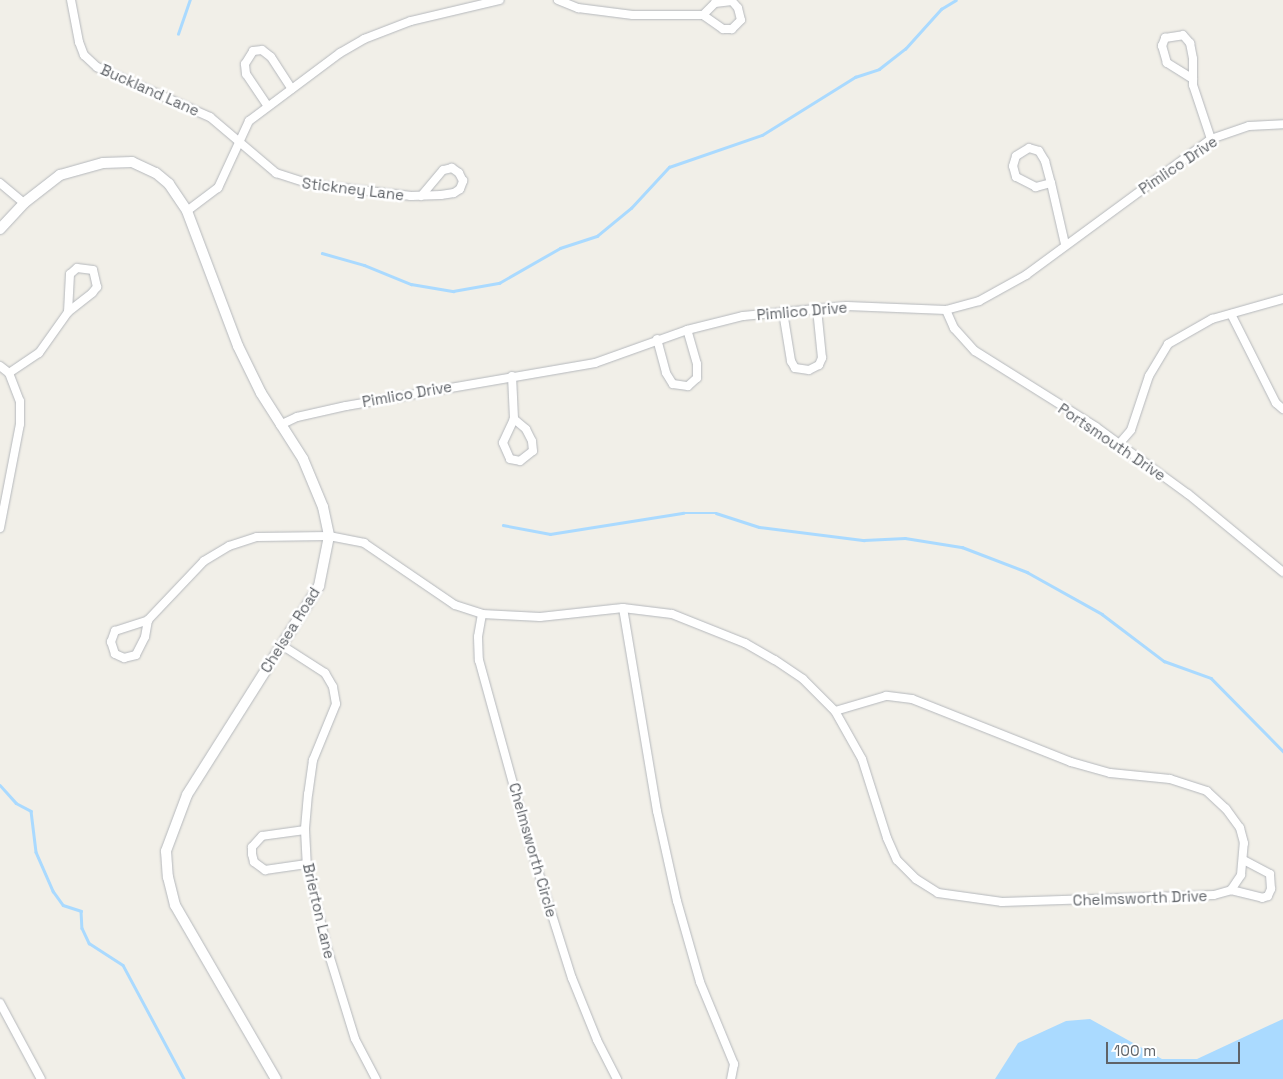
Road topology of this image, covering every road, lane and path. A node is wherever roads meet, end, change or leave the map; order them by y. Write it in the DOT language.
graph roads {
  1 [pos="71,0"];
  2 [pos="500,0"];
  3 [pos="558,0"];
  4 [pos="703,15"];
  5 [pos="1193,79"];
  6 [pos="292,89"];
  7 [pos="267,106"];
  8 [pos="1283,124"];
  9 [pos="1211,140"];
  10 [pos="237,142"];
  11 [pos="0,182"];
  12 [pos="1051,183"];
  13 [pos="421,196"];
  14 [pos="24,203"];
  15 [pos="187,211"];
  16 [pos="0,228"];
  17 [pos="1065,244"];
  18 [pos="1283,299"];
  19 [pos="817,308"];
  20 [pos="946,310"];
  21 [pos="68,312"];
  22 [pos="783,312"];
  23 [pos="1231,314"];
  24 [pos="687,330"];
  25 [pos="657,339"];
  26 [pos="0,366"];
  27 [pos="9,373"];
  28 [pos="512,376"];
  29 [pos="1283,409"];
  30 [pos="514,419"];
  31 [pos="280,425"];
  32 [pos="1119,444"];
  33 [pos="0,528"];
  34 [pos="329,536"];
  35 [pos="1283,572"];
  36 [pos="623,608"];
  37 [pos="482,614"];
  38 [pos="148,620"];
  39 [pos="283,646"];
  40 [pos="835,711"];
  41 [pos="305,830"];
  42 [pos="1244,860"];
  43 [pos="307,864"];
  44 [pos="1231,890"];
  45 [pos="0,1003"];
  46 [pos="41,1079"];
  47 [pos="276,1079"];
  48 [pos="376,1079"];
  49 [pos="617,1079"];
  50 [pos="731,1079"];
  1 -- 10 [label="street, Buckland Lane"];
  2 -- 6 [label="street"];
  3 -- 4 [label="street"];
  4 -- 4 [label="street"];
  5 -- 5 [label="street"];
  5 -- 9 [label="street"];
  6 -- 7 [label="street"];
  6 -- 7 [label="street"];
  7 -- 10 [label="street"];
  8 -- 9 [label="street, Pimlico Drive"];
  9 -- 17 [label="street, Pimlico Drive"];
  10 -- 13 [label="street, Stickney Lane"];
  10 -- 15 [label="street"];
  11 -- 14 [label="street"];
  12 -- 12 [label="street"];
  12 -- 17 [label="street"];
  13 -- 13 [label="street, Stickney Lane"];
  14 -- 15 [label="street, Chelsea Road"];
  14 -- 16 [label="street, Chelsea Road"];
  15 -- 31 [label="street, Chelsea Road"];
  17 -- 20 [label="street, Pimlico Drive"];
  18 -- 23 [label="street"];
  19 -- 20 [label="street, Pimlico Drive"];
  19 -- 22 [label="street, Pimlico Drive"];
  19 -- 22 [label="street"];
  20 -- 32 [label="street, Portsmouth Drive"];
  21 -- 21 [label="street"];
  21 -- 27 [label="street"];
  22 -- 24 [label="street, Pimlico Drive"];
  23 -- 29 [label="street"];
  23 -- 32 [label="street"];
  24 -- 25 [label="street, Pimlico Drive"];
  24 -- 25 [label="street"];
  25 -- 28 [label="street, Pimlico Drive"];
  26 -- 27 [label="street"];
  27 -- 33 [label="street"];
  28 -- 30 [label="street"];
  28 -- 31 [label="street, Pimlico Drive"];
  30 -- 30 [label="street"];
  31 -- 34 [label="street, Chelsea Road"];
  32 -- 35 [label="street, Portsmouth Drive"];
  34 -- 37 [label="street, Chelmsworth Drive"];
  34 -- 38 [label="street, Chelmsworth Drive"];
  34 -- 39 [label="street, Chelsea Road"];
  36 -- 37 [label="street, Chelmsworth Drive"];
  36 -- 40 [label="street, Chelmsworth Drive"];
  36 -- 50 [label="street"];
  37 -- 49 [label="street, Chelmsworth Circle"];
  38 -- 38 [label="street"];
  39 -- 41 [label="street, Brierton Lane"];
  39 -- 47 [label="street, Chelsea Road"];
  40 -- 42 [label="street"];
  40 -- 44 [label="street, Chelmsworth Drive"];
  41 -- 43 [label="street, Brierton Lane"];
  41 -- 43 [label="street"];
  42 -- 44 [label="street"];
  42 -- 44 [label="street"];
  43 -- 48 [label="street, Brierton Lane"];
  45 -- 46 [label="street"];
}
